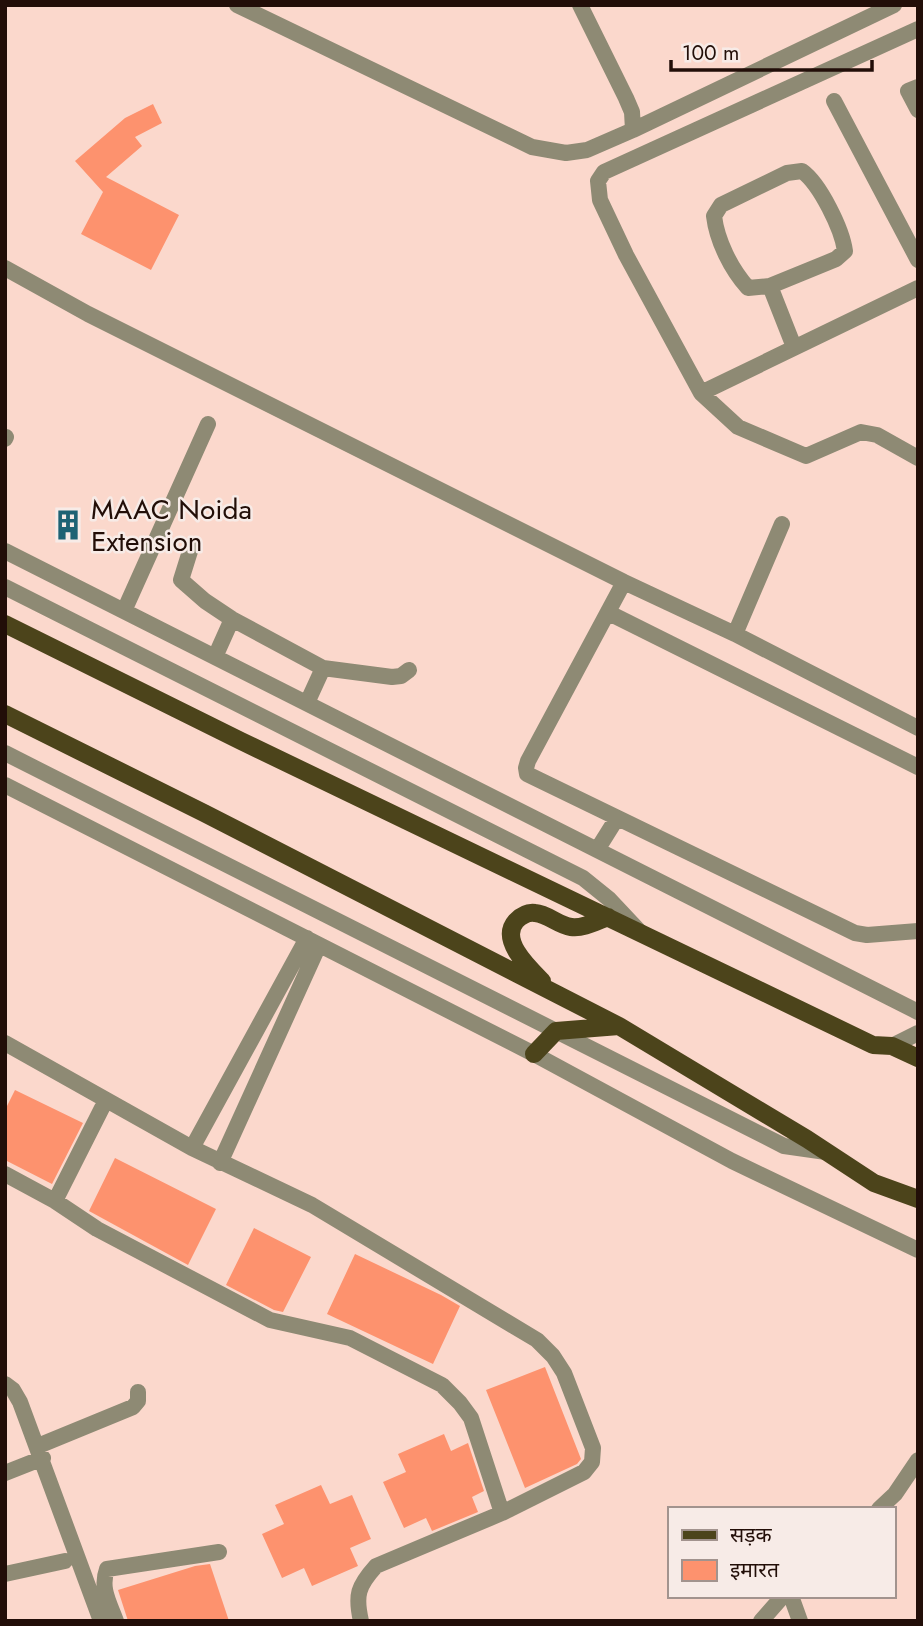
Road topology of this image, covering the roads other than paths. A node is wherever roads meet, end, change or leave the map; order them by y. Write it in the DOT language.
graph roads {
  1 [pos="237,5"];
  2 [pos="580,5"];
  3 [pos="894,5"];
  4 [pos="918,29"];
  5 [pos="918,87"];
  6 [pos="834,101"];
  7 [pos="918,110"];
  8 [pos="633,130"];
  9 [pos="918,260"];
  10 [pos="5,268"];
  11 [pos="770,286"];
  12 [pos="918,288"];
  13 [pos="794,346"];
  14 [pos="701,393"];
  15 [pos="208,424"];
  16 [pos="918,458"];
  17 [pos="782,524"];
  18 [pos="191,548"];
  19 [pos="5,551"];
  20 [pos="624,582"];
  21 [pos="5,587"];
  22 [pos="124,611"];
  23 [pos="609,613"];
  24 [pos="232,620"];
  25 [pos="5,624"];
  26 [pos="735,634"];
  27 [pos="215,657"];
  28 [pos="323,668"];
  29 [pos="409,670"];
  30 [pos="307,703"];
  31 [pos="5,715"];
  32 [pos="918,728"];
  33 [pos="5,753"];
  34 [pos="918,767"];
  35 [pos="5,785"];
  36 [pos="617,818"];
  37 [pos="597,850"];
  38 [pos="608,917"];
  39 [pos="918,931"];
  40 [pos="640,932"];
  41 [pos="313,942"];
  42 [pos="551,992"];
  43 [pos="918,1012"];
  44 [pos="618,1026"];
  45 [pos="556,1031"];
  46 [pos="918,1033"];
  47 [pos="5,1043"];
  48 [pos="892,1046"];
  49 [pos="534,1054"];
  50 [pos="918,1058"];
  51 [pos="106,1100"];
  52 [pos="192,1148"];
  53 [pos="826,1152"];
  54 [pos="220,1163"];
  55 [pos="5,1174"];
  56 [pos="918,1199"];
  57 [pos="55,1201"];
  58 [pos="918,1250"];
  59 [pos="5,1384"];
  60 [pos="138,1392"];
  61 [pos="40,1452"];
  62 [pos="918,1460"];
  63 [pos="5,1473"];
  64 [pos="881,1507"];
  65 [pos="502,1513"];
  66 [pos="219,1552"];
  67 [pos="65,1561"];
  68 [pos="5,1574"];
  69 [pos="781,1598"];
  70 [pos="791,1598"];
  71 [pos="101,1621"];
  72 [pos="116,1621"];
  73 [pos="361,1621"];
  74 [pos="761,1621"];
  75 [pos="800,1621"];
  1 -- 8 [label="street"];
  2 -- 8 [label="street"];
  3 -- 8 [label="street"];
  4 -- 14 [label="street"];
  5 -- 7 [label="street"];
  6 -- 9 [label="street"];
  10 -- 20 [label="street"];
  11 -- 11 [label="street"];
  11 -- 13 [label="street"];
  12 -- 13 [label="street"];
  13 -- 14 [label="street"];
  14 -- 16 [label="street"];
  15 -- 22 [label="street"];
  17 -- 26 [label="street"];
  18 -- 24 [label="street"];
  19 -- 22 [label="street"];
  20 -- 23 [label="street"];
  20 -- 26 [label="street"];
  21 -- 40 [label="street"];
  22 -- 27 [label="street"];
  23 -- 34 [label="street"];
  23 -- 36 [label="street"];
  24 -- 27 [label="street"];
  24 -- 28 [label="street"];
  25 -- 38 [label="main road"];
  26 -- 32 [label="street"];
  27 -- 30 [label="street"];
  28 -- 29 [label="street"];
  28 -- 30 [label="street"];
  30 -- 37 [label="street"];
  31 -- 42 [label="main road"];
  33 -- 45 [label="street"];
  35 -- 41 [label="street"];
  36 -- 37 [label="street"];
  36 -- 39 [label="street"];
  37 -- 43 [label="street"];
  38 -- 40 [label="main road"];
  38 -- 42 [label="main road"];
  40 -- 48 [label="main road"];
  41 -- 49 [label="street"];
  41 -- 52 [label="street"];
  41 -- 54 [label="street"];
  42 -- 44 [label="main road"];
  44 -- 45 [label="main road"];
  44 -- 53 [label="main road"];
  45 -- 49 [label="main road"];
  45 -- 53 [label="street"];
  46 -- 48 [label="street"];
  47 -- 51 [label="street"];
  48 -- 50 [label="main road"];
  49 -- 58 [label="street"];
  51 -- 52 [label="street"];
  51 -- 57 [label="street"];
  52 -- 54 [label="street"];
  53 -- 56 [label="main road"];
  54 -- 65 [label="street"];
  55 -- 57 [label="street"];
  57 -- 65 [label="street"];
  59 -- 61 [label="street"];
  60 -- 61 [label="street"];
  61 -- 63 [label="street"];
  61 -- 71 [label="street"];
  62 -- 64 [label="street"];
  65 -- 73 [label="street"];
  66 -- 72 [label="street"];
  67 -- 68 [label="street"];
  69 -- 74 [label="street"];
  70 -- 75 [label="street"];
}
